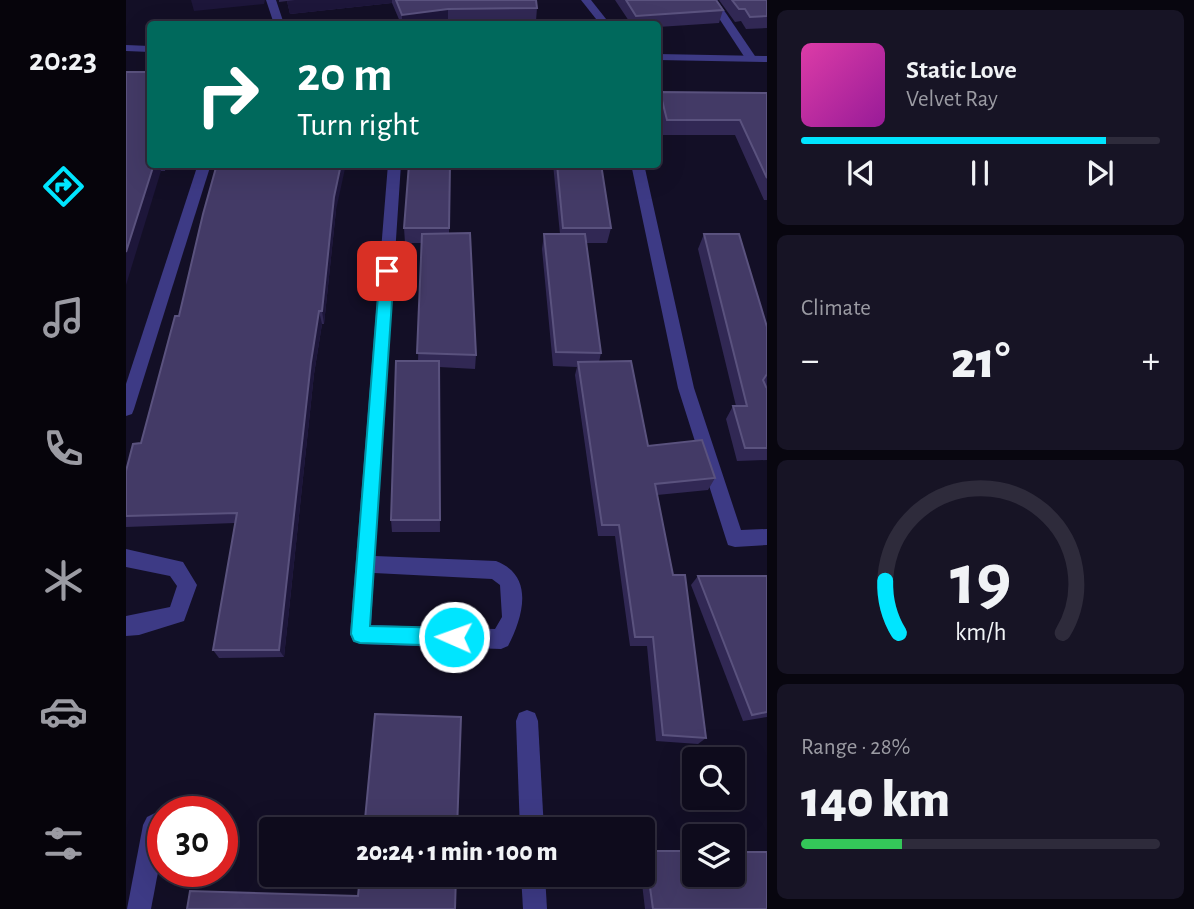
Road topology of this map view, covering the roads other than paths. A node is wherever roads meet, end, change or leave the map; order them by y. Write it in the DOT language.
graph roads {
  1 [pos="271,0"];
  2 [pos="586,0"];
  3 [pos="712,0"];
  4 [pos="278,21"];
  5 [pos="603,21"];
  6 [pos="126,48"];
  7 [pos="147,49"];
  8 [pos="661,57"];
  9 [pos="751,59"];
  10 [pos="767,59"];
  11 [pos="204,168"];
  12 [pos="395,168"];
  13 [pos="639,168"];
  14 [pos="126,409"];
  15 [pos="767,537"];
  16 [pos="126,558"];
  17 [pos="365,564"];
  18 [pos="126,626"];
  19 [pos="527,721"];
  20 [pos="531,817"];
  21 [pos="147,867"];
  22 [pos="534,887"];
  23 [pos="139,909"];
  24 [pos="535,909"];
  1 -- 4 [label="street"];
  2 -- 5 [label="street"];
  3 -- 9 [label="street"];
  6 -- 7 [label="street"];
  8 -- 9 [label="street"];
  9 -- 10 [label="street"];
  11 -- 14 [label="street"];
  12 -- 17 [label="street"];
  13 -- 15 [label="street"];
  16 -- 18 [label="street"];
  17 -- 17 [label="street"];
  19 -- 20 [label="street"];
  21 -- 23 [label="street"];
  22 -- 24 [label="street"];
}
